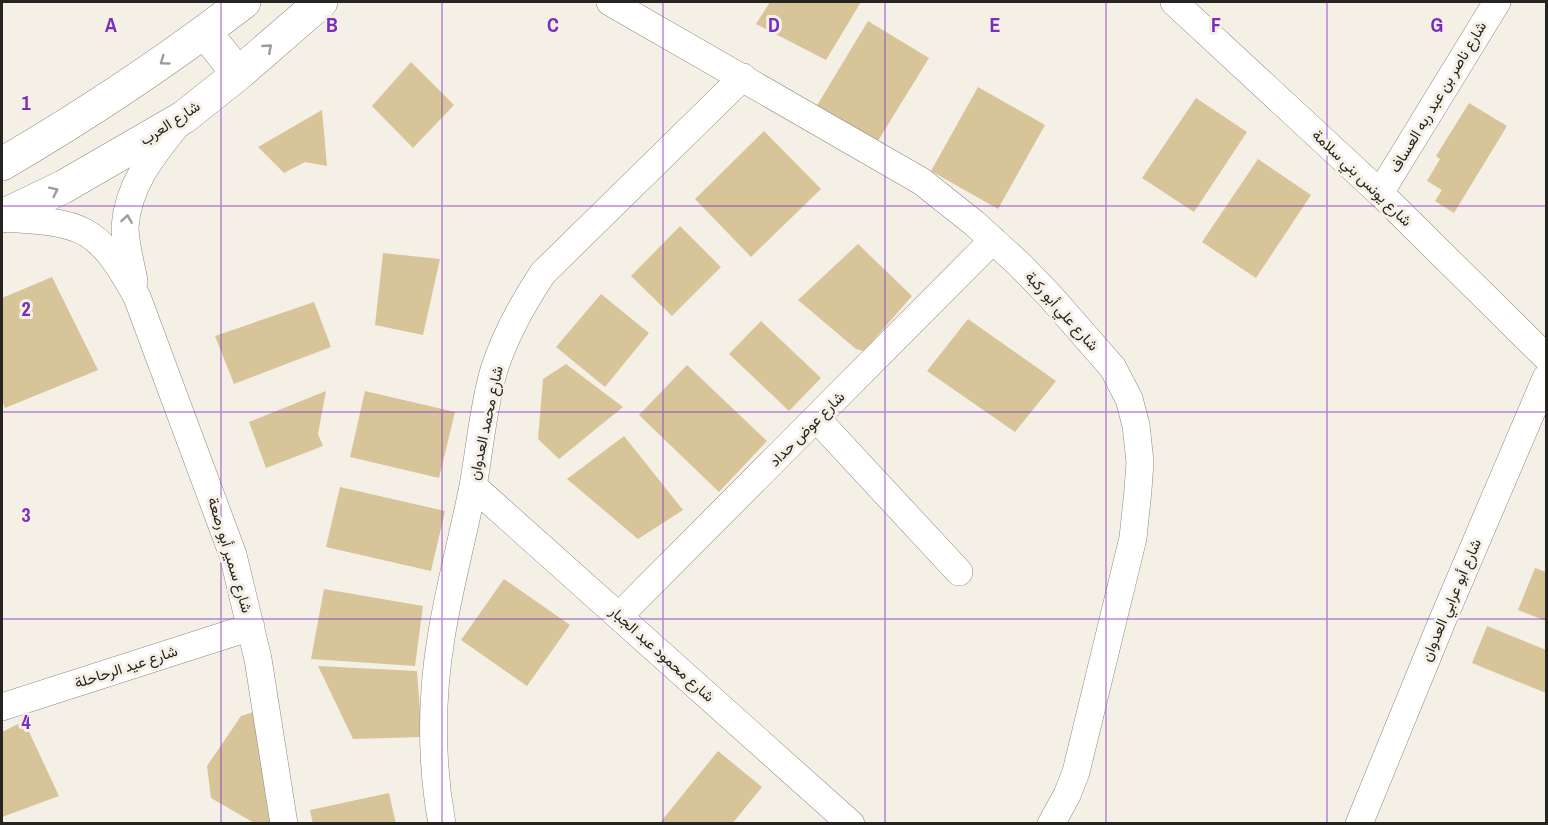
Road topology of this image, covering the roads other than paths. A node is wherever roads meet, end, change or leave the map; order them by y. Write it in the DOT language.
graph roads {
  1 [pos="244,2"];
  2 [pos="321,2"];
  3 [pos="610,2"];
  4 [pos="1174,2"];
  5 [pos="1497,2"];
  6 [pos="205,32"];
  7 [pos="238,74"];
  8 [pos="743,77"];
  9 [pos="184,117"];
  10 [pos="2,164"];
  11 [pos="1380,193"];
  12 [pos="2,217"];
  13 [pos="993,240"];
  14 [pos="137,297"];
  15 [pos="1546,357"];
  16 [pos="1546,378"];
  17 [pos="817,419"];
  18 [pos="472,486"];
  19 [pos="959,573"];
  20 [pos="620,616"];
  21 [pos="251,627"];
  22 [pos="2,707"];
  23 [pos="284,824"];
  24 [pos="442,824"];
  25 [pos="851,824"];
  26 [pos="1051,824"];
  27 [pos="1359,824"];
  1 -- 6 [label="main road"];
  7 -- 2 [label="main road, شارع العرب, one-way"];
  3 -- 8 [label="street, شارع علي أبو ركبة"];
  4 -- 11 [label="street, شارع يونس بني سلامة"];
  5 -- 11 [label="street, شارع ناصر بن عبد ربه العساف"];
  6 -- 7 [label="main road"];
  6 -- 10 [label="main road, one-way"];
  7 -- 9 [label="main road, شارع العرب"];
  8 -- 13 [label="street, شارع علي أبو ركبة"];
  8 -- 18 [label="street, شارع محمد العدوان"];
  12 -- 9 [label="main road, شارع العرب, one-way"];
  14 -- 9 [label="street, شارع سمير أبو رصعة, one-way"];
  11 -- 15 [label="street, شارع يونس بني سلامة"];
  12 -- 14 [label="street, شارع سمير أبو رصعة"];
  13 -- 17 [label="street, شارع عوض حداد"];
  13 -- 26 [label="street, شارع علي أبو ركبة"];
  14 -- 21 [label="street, شارع سمير أبو رصعة"];
  16 -- 27 [label="street, شارع أبو عرابي العدوان"];
  17 -- 19 [label="street"];
  17 -- 20 [label="street, شارع عوض حداد"];
  18 -- 20 [label="street, شارع محمود عبد الجبار"];
  18 -- 24 [label="street, شارع محمد العدوان"];
  20 -- 25 [label="street, شارع محمود عبد الجبار"];
  21 -- 22 [label="street, شارع عيد الرحاحلة"];
  21 -- 23 [label="street, شارع سمير أبو رصعة"];
}
